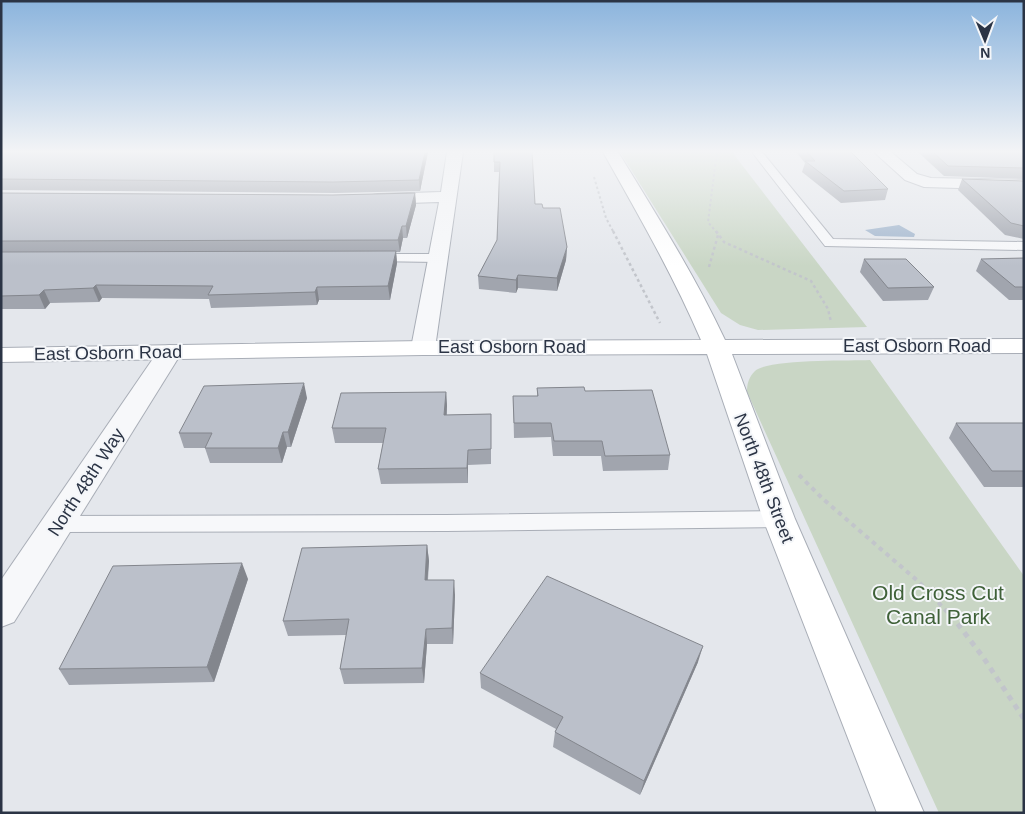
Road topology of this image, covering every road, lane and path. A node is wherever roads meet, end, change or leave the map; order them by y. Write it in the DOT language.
graph roads {
  1 [pos="450,190"];
  2 [pos="598,190"];
  3 [pos="633,190"];
  4 [pos="712,190"];
  5 [pos="787,190"];
  6 [pos="449,197"];
  7 [pos="363,199"];
  8 [pos="719,234"];
  9 [pos="1024,246"];
  10 [pos="361,258"];
  11 [pos="438,258"];
  12 [pos="707,275"];
  13 [pos="822,322"];
  14 [pos="661,328"];
  15 [pos="716,346"];
  16 [pos="1024,346"];
  17 [pos="423,348"];
  18 [pos="170,352"];
  19 [pos="1,354"];
  20 [pos="797,472"];
  21 [pos="779,519"];
  22 [pos="58,524"];
  23 [pos="1,611"];
  24 [pos="1024,719"];
  25 [pos="901,813"];
  1 -- 6 [label="street"];
  2 -- 14 [label="path"];
  3 -- 15 [label="street, North 48th Street"];
  4 -- 8 [label="path"];
  5 -- 9 [label="lane"];
  6 -- 7 [label="street"];
  6 -- 11 [label="street"];
  8 -- 12 [label="path"];
  8 -- 13 [label="path"];
  10 -- 11 [label="lane"];
  11 -- 17 [label="street"];
  15 -- 16 [label="street, East Osborn Road"];
  15 -- 17 [label="street, East Osborn Road"];
  15 -- 21 [label="street, North 48th Street"];
  17 -- 18 [label="street, East Osborn Road"];
  18 -- 19 [label="street, East Osborn Road"];
  18 -- 22 [label="street, North 48th Way"];
  20 -- 24 [label="path"];
  21 -- 22 [label="lane"];
  21 -- 25 [label="street, North 48th Street"];
  22 -- 23 [label="street, North 48th Way"];
}
